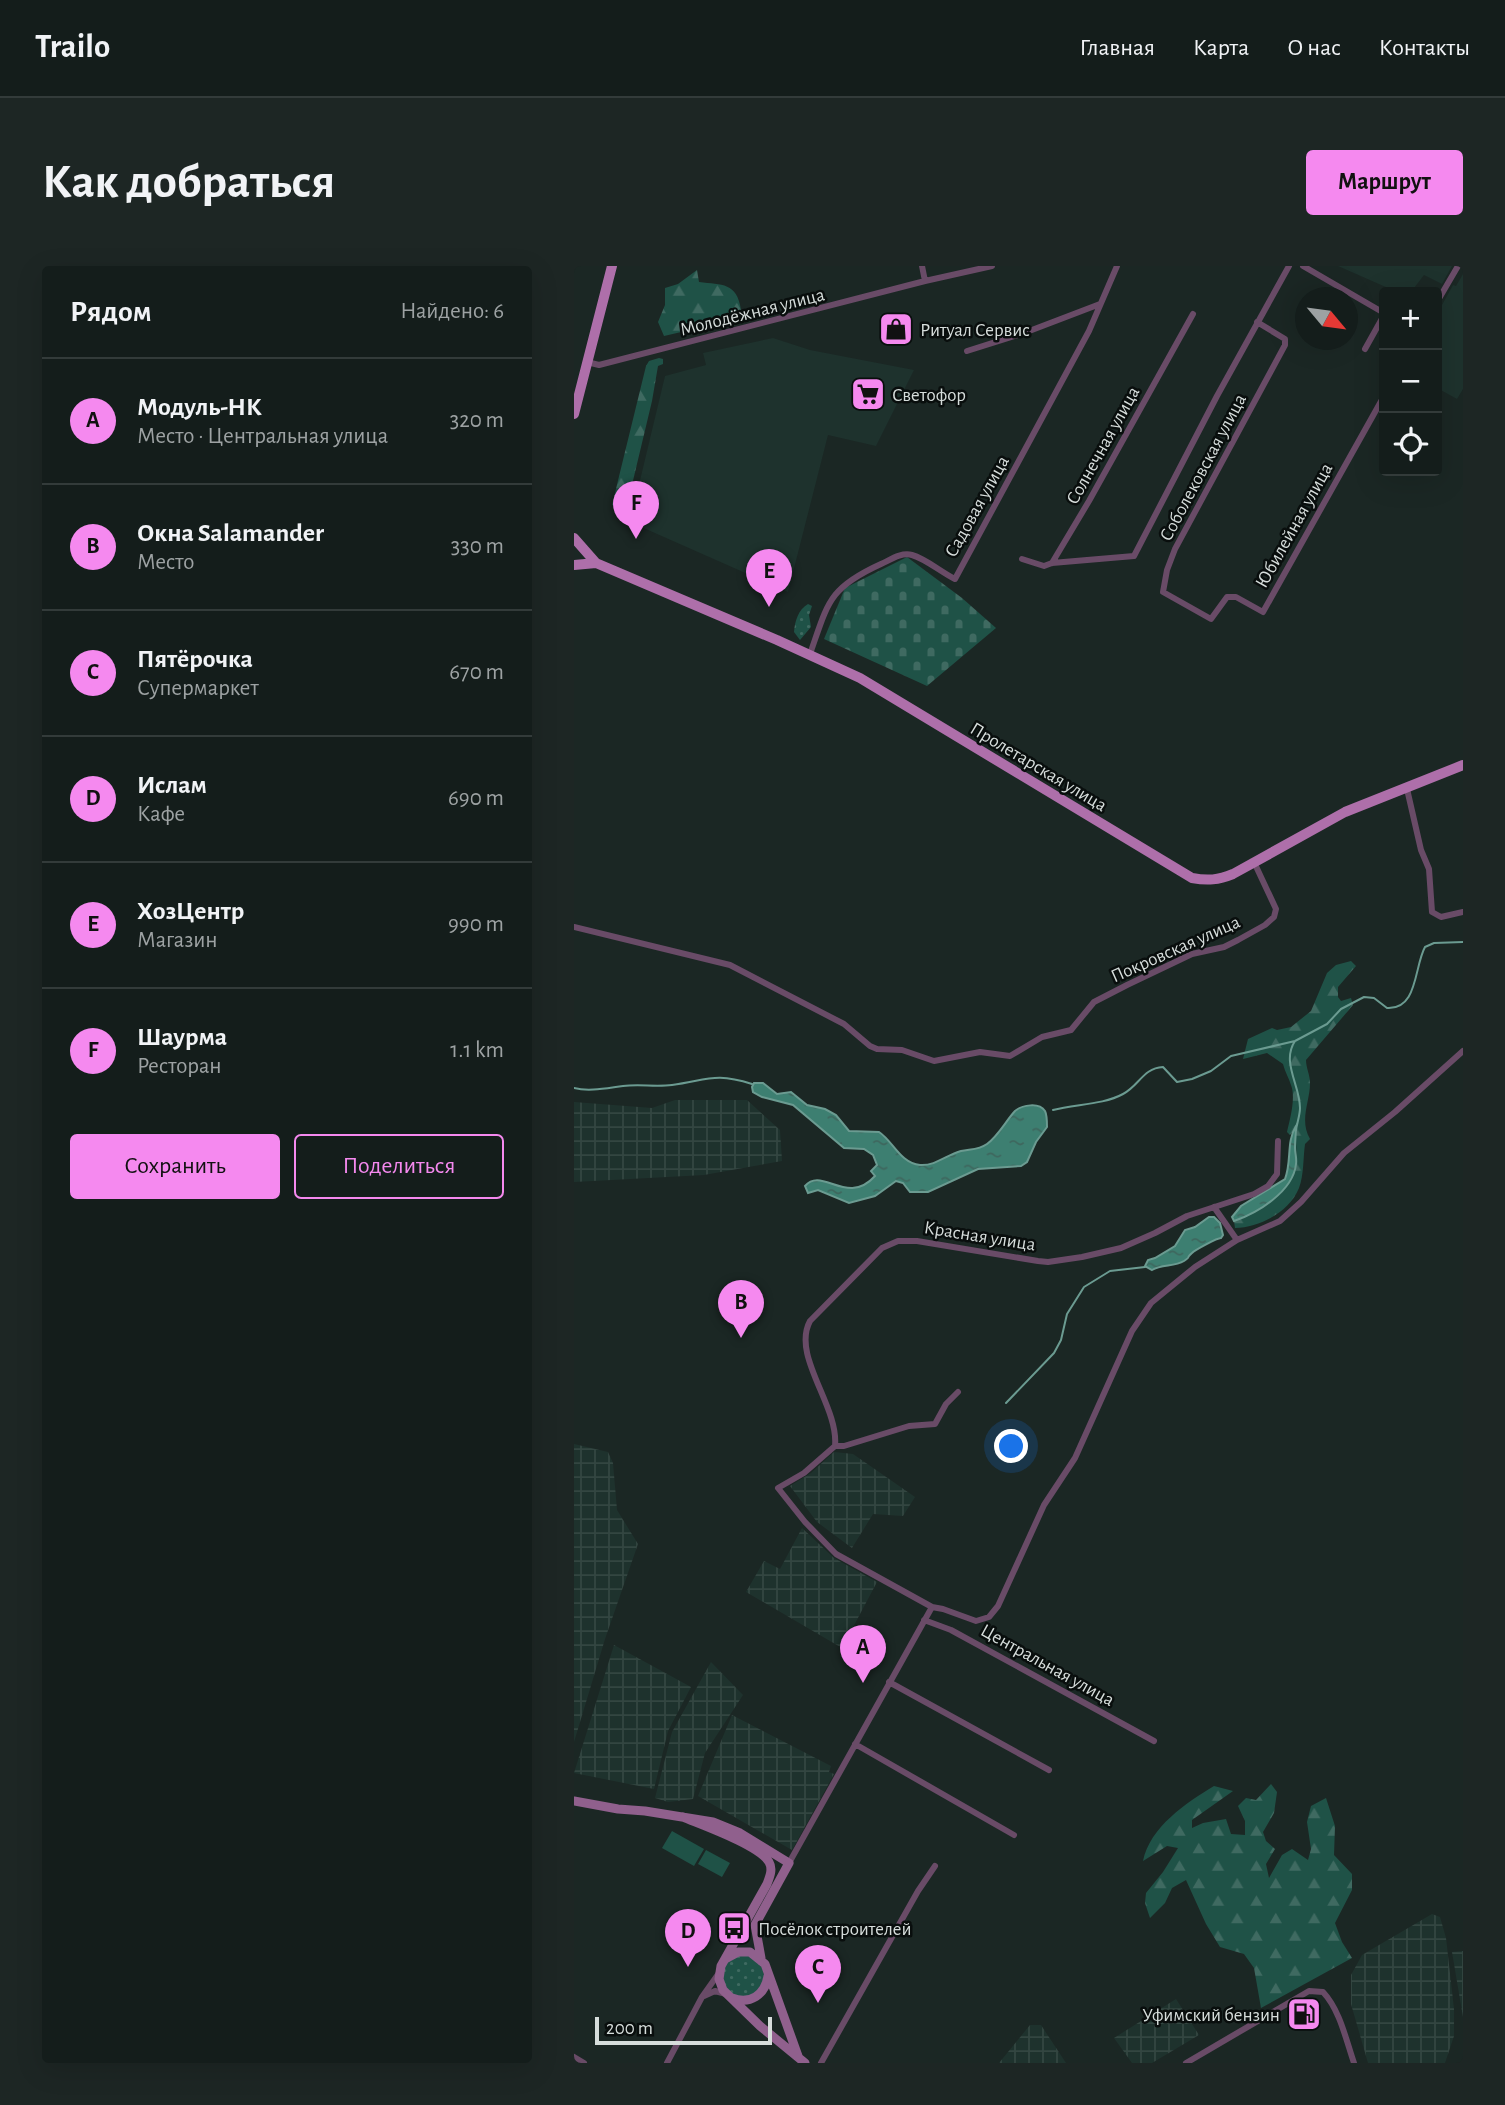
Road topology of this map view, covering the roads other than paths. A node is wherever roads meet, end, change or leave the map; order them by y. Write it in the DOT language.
graph roads {
  1 [pos="612,266"];
  2 [pos="922,266"];
  3 [pos="992,266"];
  4 [pos="1118,266"];
  5 [pos="1289,266"];
  6 [pos="1303,266"];
  7 [pos="1458,266"];
  8 [pos="925,281"];
  9 [pos="1442,293"];
  10 [pos="1100,304"];
  11 [pos="1379,311"];
  12 [pos="1193,314"];
  13 [pos="1257,322"];
  14 [pos="1379,323"];
  15 [pos="1365,349"];
  16 [pos="967,351"];
  17 [pos="587,362"];
  18 [pos="1379,405"];
  19 [pos="574,414"];
  20 [pos="574,538"];
  21 [pos="1022,559"];
  22 [pos="596,563"];
  23 [pos="1052,563"];
  24 [pos="574,565"];
  25 [pos="1211,619"];
  26 [pos="810,654"];
  27 [pos="1463,765"];
  28 [pos="1407,789"];
  29 [pos="1254,862"];
  30 [pos="1463,912"];
  31 [pos="574,927"];
  32 [pos="1463,1051"];
  33 [pos="1278,1141"];
  34 [pos="1214,1207"];
  35 [pos="1237,1240"];
  36 [pos="958,1392"];
  37 [pos="835,1446"];
  38 [pos="932,1607"];
  39 [pos="924,1620"];
  40 [pos="889,1682"];
  41 [pos="1154,1741"];
  42 [pos="855,1744"];
  43 [pos="1049,1770"];
  44 [pos="574,1801"];
  45 [pos="683,1817"];
  46 [pos="1014,1835"];
  47 [pos="789,1863"];
  48 [pos="935,1866"];
  49 [pos="727,1958"];
  50 [pos="761,1958"];
  51 [pos="719,1973"];
  52 [pos="768,1976"];
  53 [pos="729,1996"];
  54 [pos="702,1997"];
  55 [pos="574,2057"];
  56 [pos="802,2060"];
  57 [pos="583,2063"];
  58 [pos="667,2063"];
  59 [pos="821,2063"];
  60 [pos="1186,2063"];
  61 [pos="1354,2063"];
  1 -- 17 [label="main road"];
  2 -- 8 [label="street"];
  3 -- 8 [label="street, Молодёжная улица"];
  4 -- 10 [label="street"];
  5 -- 13 [label="street"];
  6 -- 11 [label="street"];
  7 -- 9 [label="street"];
  8 -- 17 [label="street, Молодёжная улица"];
  10 -- 16 [label="street"];
  10 -- 26 [label="street, Садовая улица"];
  12 -- 23 [label="street, Солнечная улица"];
  13 -- 23 [label="street"];
  13 -- 25 [label="street, Соболековская улица"];
  14 -- 15 [label="street"];
  17 -- 19 [label="main road"];
  18 -- 25 [label="street, Юбилейная улица"];
  20 -- 22 [label="main road"];
  21 -- 23 [label="street"];
  22 -- 24 [label="main road"];
  22 -- 26 [label="main road, Пролетарская улица"];
  26 -- 29 [label="main road, Пролетарская улица"];
  27 -- 28 [label="main road, Пролетарская улица"];
  28 -- 29 [label="main road, Пролетарская улица"];
  28 -- 30 [label="street"];
  29 -- 31 [label="street, Покровская улица"];
  32 -- 35 [label="street"];
  33 -- 34 [label="street, Красная улица"];
  34 -- 35 [label="street"];
  34 -- 37 [label="street, Красная улица"];
  35 -- 38 [label="street, Центральная улица"];
  36 -- 37 [label="street"];
  37 -- 38 [label="street, Центральная улица"];
  38 -- 39 [label="street"];
  39 -- 40 [label="street"];
  39 -- 41 [label="street, Центральная улица"];
  40 -- 42 [label="street"];
  40 -- 43 [label="street"];
  42 -- 46 [label="street"];
  42 -- 47 [label="street"];
  44 -- 45 [label="street"];
  45 -- 47 [label="street"];
  45 -- 49 [label="street"];
  47 -- 50 [label="street"];
  48 -- 59 [label="street"];
  49 -- 50 [label="street"];
  49 -- 51 [label="street"];
  50 -- 52 [label="street"];
  51 -- 53 [label="street"];
  51 -- 54 [label="street"];
  52 -- 53 [label="street"];
  52 -- 56 [label="street"];
  53 -- 54 [label="street"];
  53 -- 56 [label="street"];
  54 -- 58 [label="street"];
  55 -- 57 [label="street"];
  60 -- 61 [label="street"];
}
